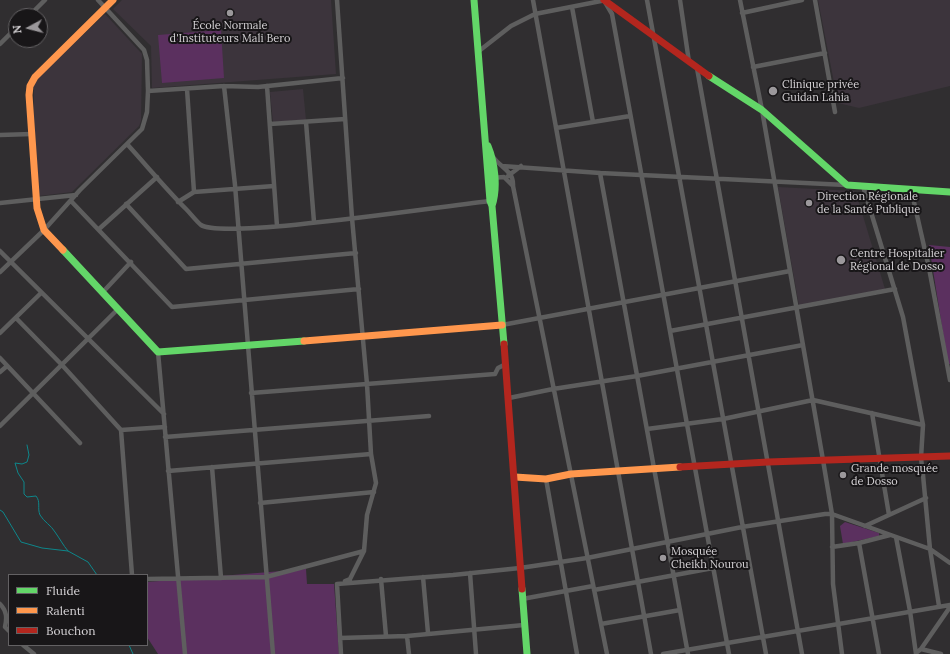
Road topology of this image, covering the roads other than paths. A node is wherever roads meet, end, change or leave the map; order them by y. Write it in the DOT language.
graph roads {
  1 [pos="98,0"];
  2 [pos="113,0"];
  3 [pos="337,0"];
  4 [pos="474,0"];
  5 [pos="533,0"];
  6 [pos="605,0"];
  7 [pos="647,0"];
  8 [pos="680,0"];
  9 [pos="740,0"];
  10 [pos="802,0"];
  11 [pos="815,0"];
  12 [pos="572,7"];
  13 [pos="105,8"];
  14 [pos="742,12"];
  15 [pos="535,14"];
  16 [pos="8,36"];
  17 [pos="654,38"];
  18 [pos="0,44"];
  19 [pos="479,51"];
  20 [pos="825,53"];
  21 [pos="689,62"];
  22 [pos="753,67"];
  23 [pos="698,68"];
  24 [pos="343,78"];
  25 [pos="224,86"];
  26 [pos="267,86"];
  27 [pos="187,89"];
  28 [pos="148,91"];
  29 [pos="762,110"];
  30 [pos="835,112"];
  31 [pos="630,116"];
  32 [pos="346,119"];
  33 [pos="306,122"];
  34 [pos="593,122"];
  35 [pos="270,124"];
  36 [pos="556,128"];
  37 [pos="32,134"];
  38 [pos="0,135"];
  39 [pos="127,144"];
  40 [pos="489,148"];
  41 [pos="490,165"];
  42 [pos="502,166"];
  43 [pos="521,166"];
  44 [pos="563,170"];
  45 [pos="600,173"];
  46 [pos="513,175"];
  47 [pos="641,175"];
  48 [pos="157,177"];
  49 [pos="504,177"];
  50 [pos="679,177"];
  51 [pos="491,178"];
  52 [pos="717,178"];
  53 [pos="774,182"];
  54 [pos="847,185"];
  55 [pos="274,186"];
  56 [pos="513,186"];
  57 [pos="863,186"];
  58 [pos="235,189"];
  59 [pos="911,189"];
  60 [pos="194,192"];
  61 [pos="950,192"];
  62 [pos="76,195"];
  63 [pos="37,199"];
  64 [pos="71,201"];
  65 [pos="0,202"];
  66 [pos="178,202"];
  67 [pos="492,203"];
  68 [pos="126,204"];
  69 [pos="352,218"];
  70 [pos="314,222"];
  71 [pos="277,226"];
  72 [pos="99,229"];
  73 [pos="238,229"];
  74 [pos="44,230"];
  75 [pos="0,251"];
  76 [pos="356,253"];
  77 [pos="10,262"];
  78 [pos="130,262"];
  79 [pos="241,264"];
  80 [pos="790,271"];
  81 [pos="0,272"];
  82 [pos="736,281"];
  83 [pos="699,288"];
  84 [pos="359,289"];
  85 [pos="895,289"];
  86 [pos="41,293"];
  87 [pos="102,293"];
  88 [pos="663,295"];
  89 [pos="243,301"];
  90 [pos="624,302"];
  91 [pos="796,307"];
  92 [pos="589,308"];
  93 [pos="118,309"];
  94 [pos="742,317"];
  95 [pos="16,318"];
  96 [pos="539,318"];
  97 [pos="706,324"];
  98 [pos="502,325"];
  99 [pos="670,330"];
  100 [pos="0,333"];
  101 [pos="363,336"];
  102 [pos="88,339"];
  103 [pos="247,344"];
  104 [pos="803,345"];
  105 [pos="158,352"];
  106 [pos="749,355"];
  107 [pos="0,358"];
  108 [pos="714,361"];
  109 [pos="506,364"];
  110 [pos="62,365"];
  111 [pos="7,366"];
  112 [pos="676,367"];
  113 [pos="0,372"];
  114 [pos="637,376"];
  115 [pos="950,380"];
  116 [pos="602,381"];
  117 [pos="367,384"];
  118 [pos="553,389"];
  119 [pos="33,393"];
  120 [pos="251,393"];
  121 [pos="509,398"];
  122 [pos="813,400"];
  123 [pos="759,412"];
  124 [pos="872,413"];
  125 [pos="164,414"];
  126 [pos="429,416"];
  127 [pos="723,419"];
  128 [pos="370,421"];
  129 [pos="687,424"];
  130 [pos="923,425"];
  131 [pos="0,426"];
  132 [pos="165,427"];
  133 [pos="646,429"];
  134 [pos="121,430"];
  135 [pos="254,430"];
  136 [pos="166,437"];
  137 [pos="80,443"];
  138 [pos="371,454"];
  139 [pos="950,456"];
  140 [pos="921,458"];
  141 [pos="879,459"];
  142 [pos="823,460"];
  143 [pos="768,462"];
  144 [pos="258,464"];
  145 [pos="731,464"];
  146 [pos="694,466"];
  147 [pos="212,467"];
  148 [pos="654,469"];
  149 [pos="168,471"];
  150 [pos="619,472"];
  151 [pos="571,474"];
  152 [pos="514,477"];
  153 [pos="546,479"];
  154 [pos="374,492"];
  155 [pos="926,498"];
  156 [pos="260,503"];
  157 [pos="832,514"];
  158 [pos="889,515"];
  159 [pos="779,522"];
  160 [pos="865,526"];
  161 [pos="742,527"];
  162 [pos="706,534"];
  163 [pos="890,535"];
  164 [pos="896,537"];
  165 [pos="666,541"];
  166 [pos="859,543"];
  167 [pos="832,547"];
  168 [pos="632,549"];
  169 [pos="930,549"];
  170 [pos="364,551"];
  171 [pos="587,558"];
  172 [pos="560,562"];
  173 [pos="950,563"];
  174 [pos="520,568"];
  175 [pos="713,568"];
  176 [pos="470,573"];
  177 [pos="132,574"];
  178 [pos="673,575"];
  179 [pos="266,577"];
  180 [pos="423,577"];
  181 [pos="177,578"];
  182 [pos="221,578"];
  183 [pos="148,579"];
  184 [pos="381,580"];
  185 [pos="639,581"];
  186 [pos="337,584"];
  187 [pos="593,588"];
  188 [pos="566,591"];
  189 [pos="522,599"];
  190 [pos="0,604"];
  191 [pos="939,606"];
  192 [pos="950,606"];
  193 [pos="680,610"];
  194 [pos="910,611"];
  195 [pos="645,616"];
  196 [pos="872,618"];
  197 [pos="600,624"];
  198 [pos="838,624"];
  199 [pos="524,625"];
  200 [pos="0,628"];
  201 [pos="7,629"];
  202 [pos="474,629"];
  203 [pos="798,632"];
  204 [pos="428,633"];
  205 [pos="386,636"];
  206 [pos="408,636"];
  207 [pos="340,638"];
  208 [pos="763,638"];
  209 [pos="727,644"];
  210 [pos="24,646"];
  211 [pos="922,649"];
  212 [pos="688,652"];
  213 [pos="916,653"];
  214 [pos="34,654"];
  215 [pos="185,654"];
  216 [pos="273,654"];
  217 [pos="341,654"];
  218 [pos="409,654"];
  219 [pos="476,654"];
  220 [pos="527,654"];
  221 [pos="577,654"];
  222 [pos="607,654"];
  223 [pos="651,654"];
  224 [pos="663,654"];
  225 [pos="729,654"];
  226 [pos="766,654"];
  227 [pos="802,654"];
  228 [pos="842,654"];
  229 [pos="878,654"];
  230 [pos="942,654"];
  1 -- 13 [label="street"];
  2 -- 13 [label="street"];
  3 -- 24 [label="street"];
  4 -- 19 [label="street"];
  5 -- 15 [label="street"];
  6 -- 12 [label="street"];
  6 -- 17 [label="street"];
  6 -- 31 [label="street"];
  7 -- 17 [label="street"];
  8 -- 21 [label="street"];
  9 -- 14 [label="street"];
  10 -- 14 [label="street"];
  11 -- 20 [label="street"];
  12 -- 15 [label="street"];
  12 -- 34 [label="street"];
  13 -- 28 [label="street"];
  13 -- 37 [label="street"];
  14 -- 22 [label="street"];
  15 -- 19 [label="street"];
  15 -- 36 [label="street"];
  16 -- 18 [label="street"];
  17 -- 21 [label="street"];
  17 -- 50 [label="street"];
  19 -- 40 [label="street"];
  20 -- 22 [label="street"];
  20 -- 30 [label="street"];
  21 -- 23 [label="street"];
  22 -- 29 [label="street"];
  23 -- 29 [label="street"];
  23 -- 52 [label="street"];
  24 -- 26 [label="street"];
  24 -- 32 [label="street"];
  25 -- 26 [label="street"];
  25 -- 27 [label="street"];
  25 -- 58 [label="street"];
  26 -- 35 [label="street"];
  27 -- 28 [label="street"];
  27 -- 60 [label="street"];
  28 -- 39 [label="street"];
  29 -- 53 [label="street"];
  29 -- 54 [label="street"];
  31 -- 34 [label="street"];
  31 -- 47 [label="street"];
  32 -- 33 [label="street"];
  32 -- 69 [label="street"];
  33 -- 35 [label="street"];
  33 -- 70 [label="street"];
  34 -- 36 [label="street"];
  35 -- 55 [label="street"];
  36 -- 44 [label="street"];
  37 -- 38 [label="street"];
  37 -- 63 [label="street"];
  39 -- 48 [label="street"];
  39 -- 62 [label="street"];
  40 -- 41 [label="street"];
  40 -- 42 [label="street"];
  41 -- 42 [label="street"];
  41 -- 51 [label="street"];
  42 -- 43 [label="street"];
  42 -- 46 [label="street"];
  43 -- 44 [label="street"];
  43 -- 46 [label="street"];
  44 -- 45 [label="street"];
  44 -- 92 [label="street"];
  45 -- 47 [label="street"];
  45 -- 90 [label="street"];
  46 -- 49 [label="street"];
  46 -- 56 [label="street"];
  47 -- 50 [label="street"];
  47 -- 88 [label="street"];
  48 -- 66 [label="street"];
  48 -- 68 [label="street"];
  49 -- 51 [label="street"];
  49 -- 56 [label="street"];
  50 -- 52 [label="street"];
  50 -- 83 [label="street"];
  51 -- 67 [label="street"];
  52 -- 53 [label="street"];
  52 -- 82 [label="street"];
  53 -- 54 [label="street"];
  53 -- 80 [label="street"];
  54 -- 57 [label="street"];
  55 -- 58 [label="street"];
  55 -- 71 [label="street"];
  56 -- 96 [label="street"];
  57 -- 59 [label="street"];
  57 -- 85 [label="street"];
  58 -- 60 [label="street"];
  58 -- 73 [label="street"];
  59 -- 61 [label="street"];
  59 -- 115 [label="street"];
  60 -- 66 [label="street"];
  62 -- 63 [label="street"];
  62 -- 64 [label="street"];
  63 -- 65 [label="street"];
  63 -- 74 [label="street"];
  64 -- 72 [label="street"];
  64 -- 74 [label="street"];
  66 -- 73 [label="street"];
  67 -- 69 [label="street"];
  67 -- 98 [label="street"];
  68 -- 72 [label="street"];
  68 -- 79 [label="street"];
  69 -- 70 [label="street"];
  69 -- 76 [label="street"];
  70 -- 71 [label="street"];
  71 -- 73 [label="street"];
  72 -- 78 [label="street"];
  73 -- 79 [label="street"];
  74 -- 77 [label="street"];
  74 -- 87 [label="street"];
  75 -- 77 [label="street"];
  76 -- 79 [label="street"];
  76 -- 84 [label="street"];
  77 -- 81 [label="street"];
  77 -- 86 [label="street"];
  78 -- 87 [label="street"];
  78 -- 89 [label="street"];
  79 -- 89 [label="street"];
  80 -- 82 [label="street"];
  80 -- 91 [label="street"];
  82 -- 83 [label="street"];
  82 -- 94 [label="street"];
  83 -- 88 [label="street"];
  83 -- 97 [label="street"];
  84 -- 89 [label="street"];
  84 -- 101 [label="street"];
  85 -- 91 [label="street"];
  85 -- 130 [label="street"];
  86 -- 95 [label="street"];
  86 -- 102 [label="street"];
  87 -- 93 [label="street"];
  88 -- 90 [label="street"];
  88 -- 99 [label="street"];
  89 -- 103 [label="street"];
  90 -- 92 [label="street"];
  90 -- 114 [label="street"];
  91 -- 94 [label="street"];
  91 -- 104 [label="street"];
  92 -- 96 [label="street"];
  92 -- 116 [label="street"];
  93 -- 102 [label="street"];
  93 -- 105 [label="street"];
  94 -- 97 [label="street"];
  94 -- 106 [label="street"];
  95 -- 100 [label="street"];
  95 -- 110 [label="street"];
  96 -- 98 [label="street"];
  96 -- 118 [label="street"];
  97 -- 99 [label="street"];
  97 -- 108 [label="street"];
  98 -- 101 [label="street"];
  98 -- 109 [label="street"];
  99 -- 112 [label="street"];
  101 -- 103 [label="street"];
  101 -- 117 [label="street"];
  102 -- 110 [label="street"];
  102 -- 125 [label="street"];
  103 -- 105 [label="street"];
  103 -- 120 [label="street"];
  104 -- 106 [label="street"];
  104 -- 122 [label="street"];
  105 -- 125 [label="street"];
  106 -- 108 [label="street"];
  106 -- 123 [label="street"];
  107 -- 111 [label="street"];
  108 -- 112 [label="street"];
  108 -- 127 [label="street"];
  109 -- 117 [label="street"];
  109 -- 121 [label="street"];
  110 -- 119 [label="street"];
  110 -- 134 [label="street"];
  111 -- 113 [label="street"];
  111 -- 119 [label="street"];
  112 -- 114 [label="street"];
  112 -- 129 [label="street"];
  114 -- 116 [label="street"];
  114 -- 133 [label="street"];
  116 -- 118 [label="street"];
  116 -- 150 [label="street"];
  117 -- 120 [label="street"];
  117 -- 128 [label="street"];
  118 -- 121 [label="street"];
  118 -- 151 [label="street"];
  119 -- 131 [label="street"];
  119 -- 137 [label="street"];
  120 -- 135 [label="street"];
  121 -- 152 [label="street"];
  122 -- 123 [label="street"];
  122 -- 124 [label="street"];
  122 -- 142 [label="street"];
  123 -- 127 [label="street"];
  123 -- 143 [label="street"];
  124 -- 130 [label="street"];
  124 -- 141 [label="street"];
  125 -- 132 [label="street"];
  126 -- 128 [label="street"];
  127 -- 129 [label="street"];
  127 -- 145 [label="street"];
  128 -- 135 [label="street"];
  128 -- 138 [label="street"];
  129 -- 133 [label="street"];
  129 -- 146 [label="street"];
  130 -- 140 [label="street"];
  132 -- 134 [label="street"];
  132 -- 136 [label="street"];
  133 -- 148 [label="street"];
  134 -- 177 [label="street"];
  135 -- 136 [label="street"];
  135 -- 144 [label="street"];
  136 -- 149 [label="street"];
  138 -- 144 [label="street"];
  138 -- 154 [label="street"];
  139 -- 140 [label="street"];
  140 -- 141 [label="street"];
  140 -- 155 [label="street"];
  141 -- 142 [label="street"];
  141 -- 158 [label="street"];
  142 -- 143 [label="street"];
  142 -- 157 [label="street"];
  143 -- 145 [label="street"];
  143 -- 159 [label="street"];
  144 -- 147 [label="street"];
  144 -- 156 [label="street"];
  145 -- 146 [label="street"];
  145 -- 161 [label="street"];
  146 -- 148 [label="street"];
  146 -- 162 [label="street"];
  147 -- 149 [label="street"];
  147 -- 182 [label="street"];
  148 -- 150 [label="street"];
  148 -- 165 [label="street"];
  149 -- 181 [label="street"];
  150 -- 151 [label="street"];
  150 -- 168 [label="street"];
  151 -- 153 [label="street"];
  151 -- 171 [label="street"];
  152 -- 153 [label="street"];
  152 -- 174 [label="street"];
  153 -- 172 [label="street"];
  154 -- 156 [label="street"];
  154 -- 170 [label="street"];
  155 -- 158 [label="street"];
  155 -- 169 [label="street"];
  156 -- 179 [label="street"];
  157 -- 159 [label="street"];
  157 -- 160 [label="street"];
  157 -- 167 [label="street"];
  158 -- 160 [label="street"];
  159 -- 161 [label="street"];
  159 -- 203 [label="street"];
  160 -- 163 [label="street"];
  161 -- 162 [label="street"];
  161 -- 208 [label="street"];
  162 -- 165 [label="street"];
  162 -- 175 [label="street"];
  163 -- 164 [label="street"];
  163 -- 166 [label="street"];
  164 -- 169 [label="street"];
  164 -- 194 [label="street"];
  165 -- 168 [label="street"];
  165 -- 178 [label="street"];
  166 -- 167 [label="street"];
  166 -- 196 [label="street"];
  167 -- 198 [label="street"];
  168 -- 171 [label="street"];
  168 -- 185 [label="street"];
  169 -- 173 [label="street"];
  169 -- 191 [label="street"];
  170 -- 179 [label="street"];
  170 -- 186 [label="street"];
  171 -- 172 [label="street"];
  171 -- 187 [label="street"];
  172 -- 174 [label="street"];
  172 -- 188 [label="street"];
  174 -- 176 [label="street"];
  174 -- 189 [label="street"];
  175 -- 178 [label="street"];
  175 -- 209 [label="street"];
  176 -- 180 [label="street"];
  176 -- 202 [label="street"];
  178 -- 185 [label="street"];
  178 -- 193 [label="street"];
  179 -- 182 [label="street"];
  179 -- 216 [label="street"];
  180 -- 184 [label="street"];
  180 -- 204 [label="street"];
  181 -- 182 [label="street"];
  181 -- 183 [label="street"];
  181 -- 215 [label="street"];
  184 -- 186 [label="street"];
  184 -- 205 [label="street"];
  185 -- 187 [label="street"];
  185 -- 195 [label="street"];
  186 -- 207 [label="street"];
  187 -- 188 [label="street"];
  187 -- 197 [label="street"];
  188 -- 189 [label="street"];
  188 -- 221 [label="street"];
  189 -- 199 [label="street"];
  190 -- 201 [label="street"];
  191 -- 192 [label="street"];
  191 -- 194 [label="street"];
  192 -- 211 [label="street"];
  193 -- 195 [label="street"];
  193 -- 212 [label="street"];
  194 -- 196 [label="street"];
  194 -- 213 [label="street"];
  195 -- 197 [label="street"];
  195 -- 223 [label="street"];
  196 -- 198 [label="street"];
  196 -- 229 [label="street"];
  197 -- 222 [label="street"];
  198 -- 203 [label="street"];
  198 -- 228 [label="street"];
  199 -- 202 [label="street"];
  199 -- 220 [label="street"];
  200 -- 201 [label="street"];
  202 -- 204 [label="street"];
  202 -- 219 [label="street"];
  203 -- 208 [label="street"];
  203 -- 227 [label="street"];
  204 -- 206 [label="street"];
  205 -- 206 [label="street"];
  205 -- 207 [label="street"];
  206 -- 218 [label="street"];
  207 -- 217 [label="street"];
  208 -- 209 [label="street"];
  208 -- 226 [label="street"];
  209 -- 212 [label="street"];
  209 -- 225 [label="street"];
  210 -- 214 [label="street"];
  211 -- 213 [label="street"];
  211 -- 230 [label="street"];
  212 -- 224 [label="street"];
}
